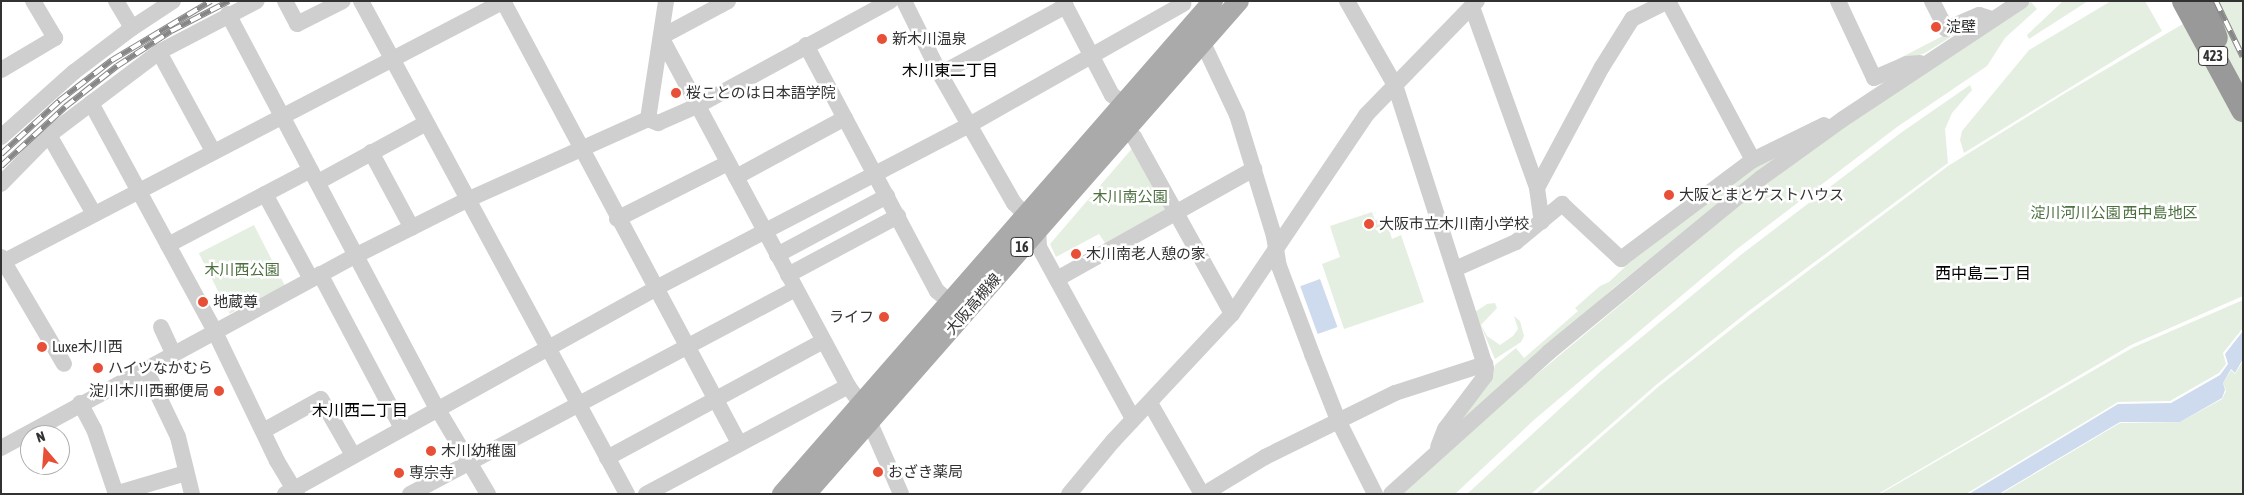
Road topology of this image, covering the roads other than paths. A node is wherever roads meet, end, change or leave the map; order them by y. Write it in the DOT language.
graph roads {
  1 [pos="33,1"];
  2 [pos="116,1"];
  3 [pos="173,1"];
  4 [pos="258,1"];
  5 [pos="285,1"];
  6 [pos="343,1"];
  7 [pos="361,1"];
  8 [pos="503,1"];
  9 [pos="666,1"];
  10 [pos="727,1"];
  11 [pos="890,1"];
  12 [pos="904,1"];
  13 [pos="1213,1"];
  14 [pos="1239,1"];
  15 [pos="1347,1"];
  16 [pos="1668,1"];
  17 [pos="1838,1"];
  18 [pos="1932,1"];
  19 [pos="2021,1"];
  20 [pos="2184,1"];
  21 [pos="2204,1"];
  22 [pos="1182,3"];
  23 [pos="1064,4"];
  24 [pos="1474,4"];
  25 [pos="228,14"];
  26 [pos="1992,19"];
  27 [pos="1193,23"];
  28 [pos="132,28"];
  29 [pos="662,37"];
  30 [pos="1202,41"];
  31 [pos="806,45"];
  32 [pos="159,52"];
  33 [pos="1092,54"];
  34 [pos="392,58"];
  35 [pos="1927,63"];
  36 [pos="1,70"];
  37 [pos="940,74"];
  38 [pos="1395,85"];
  39 [pos="91,103"];
  40 [pos="1123,103"];
  41 [pos="2240,104"];
  42 [pos="696,106"];
  43 [pos="282,114"];
  44 [pos="845,118"];
  45 [pos="648,119"];
  46 [pos="1843,119"];
  47 [pos="426,123"];
  48 [pos="971,124"];
  49 [pos="1124,129"];
  50 [pos="49,135"];
  51 [pos="1,137"];
  52 [pos="580,150"];
  53 [pos="213,151"];
  54 [pos="371,152"];
  55 [pos="1753,160"];
  56 [pos="1254,169"];
  57 [pos="732,170"];
  58 [pos="875,173"];
  59 [pos="314,176"];
  60 [pos="1,184"];
  61 [pos="1537,188"];
  62 [pos="138,191"];
  63 [pos="265,194"];
  64 [pos="887,196"];
  65 [pos="467,200"];
  66 [pos="1175,211"];
  67 [pos="94,214"];
  68 [pos="898,216"];
  69 [pos="617,219"];
  70 [pos="1031,222"];
  71 [pos="1542,222"];
  72 [pos="412,228"];
  73 [pos="765,231"];
  74 [pos="168,245"];
  75 [pos="1276,252"];
  76 [pos="357,255"];
  77 [pos="777,255"];
  78 [pos="2,260"];
  79 [pos="1455,269"];
  80 [pos="316,277"];
  81 [pos="1057,279"];
  82 [pos="792,282"];
  83 [pos="656,288"];
  84 [pos="950,302"];
  85 [pos="1232,314"];
  86 [pos="161,327"];
  87 [pos="214,330"];
  88 [pos="823,341"];
  89 [pos="688,347"];
  90 [pos="547,348"];
  91 [pos="173,353"];
  92 [pos="64,364"];
  93 [pos="1485,364"];
  94 [pos="145,368"];
  95 [pos="848,386"];
  96 [pos="717,401"];
  97 [pos="80,403"];
  98 [pos="1150,403"];
  99 [pos="578,405"];
  100 [pos="437,408"];
  101 [pos="865,414"];
  102 [pos="1133,419"];
  103 [pos="1338,420"];
  104 [pos="402,428"];
  105 [pos="263,431"];
  106 [pos="739,444"];
  107 [pos="1,448"];
  108 [pos="1437,450"];
  109 [pos="353,455"];
  110 [pos="607,458"];
  111 [pos="470,462"];
  112 [pos="186,473"];
  113 [pos="1220,489"];
  114 [pos="292,492"];
  115 [pos="115,494"];
  116 [pos="192,494"];
  117 [pos="410,494"];
  118 [pos="488,494"];
  119 [pos="627,494"];
  120 [pos="646,494"];
  121 [pos="782,494"];
  122 [pos="806,494"];
  123 [pos="901,494"];
  124 [pos="1069,494"];
  125 [pos="1203,494"];
  126 [pos="1375,494"];
  127 [pos="1391,494"];
  1 -- 36 [label="street"];
  2 -- 28 [label="street"];
  3 -- 28 [label="street"];
  4 -- 25 [label="street"];
  5 -- 6 [label="street"];
  7 -- 34 [label="street"];
  8 -- 34 [label="street"];
  8 -- 52 [label="street"];
  9 -- 29 [label="street"];
  10 -- 29 [label="street"];
  11 -- 31 [label="street"];
  12 -- 37 [label="street"];
  13 -- 27 [label="main road, 大阪高槻線 / 16"];
  14 -- 30 [label="main road, 大阪高槻線 / 16"];
  15 -- 38 [label="street"];
  16 -- 55 [label="street"];
  16 -- 61 [label="street"];
  17 -- 35 [label="street"];
  18 -- 26 [label="street"];
  19 -- 26 [label="street"];
  20 -- 41 [label="highway, 423"];
  21 -- 41 [label="highway"];
  22 -- 27 [label="street"];
  22 -- 33 [label="street"];
  23 -- 33 [label="street"];
  23 -- 37 [label="street"];
  24 -- 38 [label="street"];
  24 -- 61 [label="street"];
  25 -- 32 [label="street"];
  25 -- 43 [label="street"];
  26 -- 35 [label="street"];
  27 -- 40 [label="main road, 大阪高槻線 / 16"];
  28 -- 51 [label="street"];
  29 -- 42 [label="street"];
  29 -- 45 [label="street"];
  30 -- 49 [label="main road, 大阪高槻線 / 16"];
  30 -- 56 [label="street"];
  31 -- 42 [label="street"];
  31 -- 44 [label="street"];
  32 -- 39 [label="street"];
  32 -- 53 [label="street"];
  33 -- 40 [label="street"];
  33 -- 48 [label="street"];
  34 -- 43 [label="street"];
  34 -- 47 [label="street"];
  35 -- 46 [label="street"];
  37 -- 48 [label="street"];
  38 -- 75 [label="street"];
  38 -- 79 [label="street"];
  39 -- 50 [label="street"];
  39 -- 62 [label="street"];
  40 -- 70 [label="main road, 大阪高槻線 / 16"];
  42 -- 45 [label="street"];
  42 -- 57 [label="street"];
  43 -- 53 [label="street"];
  43 -- 59 [label="street"];
  44 -- 57 [label="street"];
  44 -- 58 [label="street"];
  45 -- 52 [label="street"];
  46 -- 55 [label="street"];
  46 -- 108 [label="street"];
  47 -- 54 [label="street"];
  47 -- 65 [label="street"];
  48 -- 58 [label="street"];
  48 -- 70 [label="street"];
  49 -- 66 [label="street"];
  49 -- 70 [label="main road, 大阪高槻線 / 16"];
  50 -- 60 [label="street"];
  50 -- 67 [label="street"];
  52 -- 65 [label="street"];
  52 -- 69 [label="street"];
  53 -- 62 [label="street"];
  54 -- 59 [label="street"];
  54 -- 72 [label="street"];
  55 -- 71 [label="street"];
  56 -- 66 [label="street"];
  56 -- 75 [label="street"];
  57 -- 69 [label="street"];
  57 -- 73 [label="street"];
  58 -- 64 [label="street"];
  58 -- 73 [label="street"];
  59 -- 63 [label="street"];
  59 -- 76 [label="street"];
  61 -- 71 [label="street"];
  62 -- 67 [label="street"];
  62 -- 74 [label="street"];
  63 -- 74 [label="street"];
  63 -- 80 [label="street"];
  64 -- 68 [label="street"];
  64 -- 77 [label="street"];
  65 -- 72 [label="street"];
  65 -- 90 [label="street"];
  66 -- 81 [label="street"];
  66 -- 85 [label="street"];
  67 -- 78 [label="street"];
  68 -- 82 [label="street"];
  68 -- 84 [label="street"];
  69 -- 83 [label="street"];
  70 -- 81 [label="street"];
  70 -- 84 [label="main road, 大阪高槻線 / 16"];
  70 -- 101 [label="main road, 大阪高槻線 / 16"];
  71 -- 79 [label="street"];
  72 -- 76 [label="street"];
  73 -- 77 [label="street"];
  73 -- 83 [label="street"];
  74 -- 87 [label="street"];
  75 -- 85 [label="street"];
  75 -- 103 [label="street"];
  76 -- 80 [label="street"];
  76 -- 100 [label="street"];
  77 -- 82 [label="street"];
  78 -- 92 [label="street"];
  79 -- 93 [label="street"];
  80 -- 87 [label="street"];
  80 -- 104 [label="street"];
  81 -- 102 [label="street"];
  82 -- 88 [label="street"];
  82 -- 89 [label="street"];
  83 -- 89 [label="street"];
  83 -- 90 [label="street"];
  84 -- 101 [label="main road, 大阪高槻線 / 16"];
  85 -- 98 [label="street"];
  86 -- 91 [label="street"];
  87 -- 91 [label="street"];
  87 -- 105 [label="street"];
  88 -- 95 [label="street"];
  88 -- 96 [label="street"];
  89 -- 96 [label="street"];
  89 -- 99 [label="street"];
  90 -- 99 [label="street"];
  90 -- 100 [label="street"];
  91 -- 94 [label="street"];
  93 -- 103 [label="street"];
  93 -- 108 [label="street"];
  94 -- 97 [label="street"];
  94 -- 112 [label="street"];
  95 -- 101 [label="street"];
  95 -- 106 [label="street"];
  96 -- 106 [label="street"];
  96 -- 110 [label="street"];
  97 -- 107 [label="street"];
  97 -- 115 [label="street"];
  98 -- 102 [label="street"];
  98 -- 125 [label="street"];
  99 -- 110 [label="street"];
  99 -- 111 [label="street"];
  100 -- 104 [label="street"];
  100 -- 111 [label="street"];
  101 -- 121 [label="main road, 大阪高槻線 / 16"];
  101 -- 122 [label="main road, 大阪高槻線 / 16"];
  101 -- 123 [label="street"];
  102 -- 124 [label="street"];
  103 -- 113 [label="street"];
  103 -- 126 [label="street"];
  104 -- 109 [label="street"];
  105 -- 109 [label="street"];
  105 -- 114 [label="street"];
  106 -- 120 [label="street"];
  108 -- 127 [label="street"];
  109 -- 114 [label="street"];
  110 -- 119 [label="street"];
  111 -- 117 [label="street"];
  111 -- 118 [label="street"];
  112 -- 115 [label="street"];
  112 -- 116 [label="street"];
  113 -- 125 [label="street"];
}
